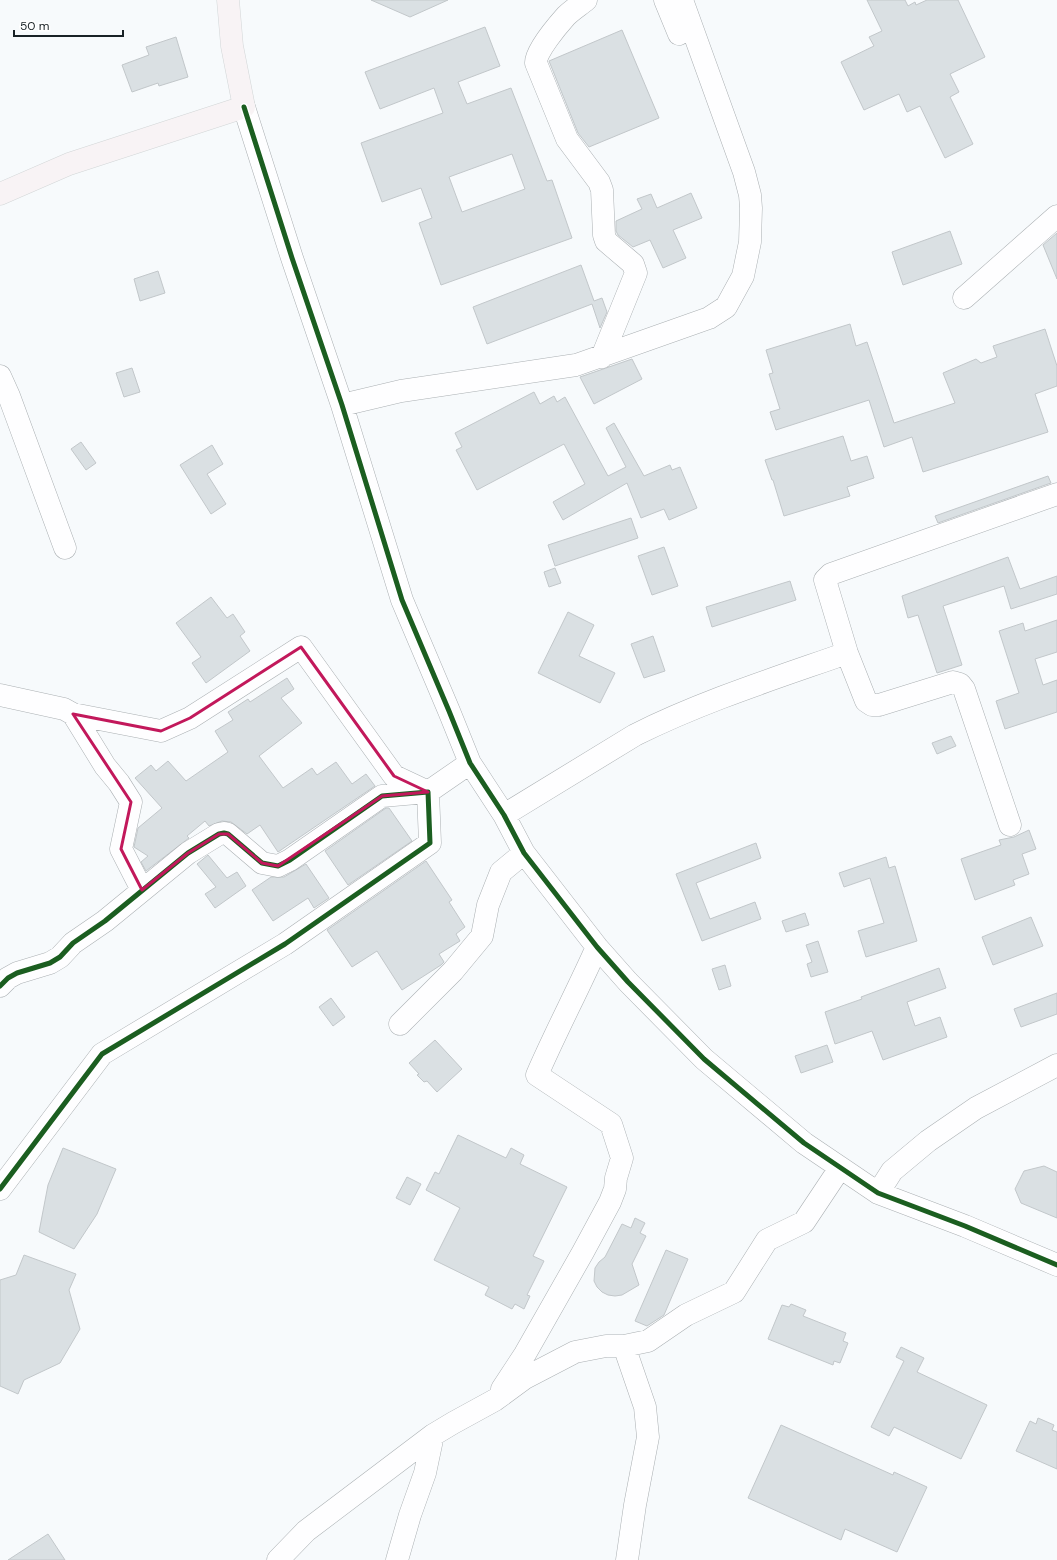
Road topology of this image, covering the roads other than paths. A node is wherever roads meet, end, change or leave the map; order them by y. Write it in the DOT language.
graph roads {
  1 [pos="228,0"];
  2 [pos="586,0"];
  3 [pos="665,0"];
  4 [pos="682,0"];
  5 [pos="244,107"];
  6 [pos="0,194"];
  7 [pos="1057,216"];
  8 [pos="964,298"];
  9 [pos="726,307"];
  10 [pos="602,357"];
  11 [pos="0,376"];
  12 [pos="342,404"];
  13 [pos="1057,494"];
  14 [pos="65,548"];
  15 [pos="847,653"];
  16 [pos="0,695"];
  17 [pos="73,714"];
  18 [pos="470,763"];
  19 [pos="428,792"];
  20 [pos="504,815"];
  21 [pos="1010,825"];
  22 [pos="524,853"];
  23 [pos="142,890"];
  24 [pos="597,947"];
  25 [pos="0,986"];
  26 [pos="400,1024"];
  27 [pos="1057,1065"];
  28 [pos="840,1168"];
  29 [pos="0,1189"];
  30 [pos="878,1193"];
  31 [pos="1057,1265"];
  32 [pos="624,1346"];
  33 [pos="495,1400"];
  34 [pos="432,1435"];
  35 [pos="278,1560"];
  36 [pos="397,1560"];
  37 [pos="627,1560"];
  1 -- 5 [label="main road"];
  2 -- 10 [label="street"];
  3 -- 9 [label="street"];
  4 -- 9 [label="street"];
  5 -- 6 [label="main road"];
  5 -- 12 [label="street"];
  7 -- 8 [label="street"];
  9 -- 10 [label="street"];
  10 -- 12 [label="street"];
  11 -- 14 [label="street"];
  12 -- 18 [label="street"];
  13 -- 15 [label="street"];
  15 -- 20 [label="street"];
  15 -- 21 [label="street"];
  16 -- 17 [label="street"];
  17 -- 19 [label="street"];
  17 -- 23 [label="street"];
  18 -- 19 [label="street"];
  18 -- 20 [label="street"];
  19 -- 23 [label="street"];
  19 -- 29 [label="street"];
  20 -- 22 [label="street"];
  22 -- 24 [label="street"];
  22 -- 26 [label="street"];
  23 -- 25 [label="street"];
  24 -- 28 [label="street"];
  24 -- 33 [label="street"];
  27 -- 30 [label="street"];
  28 -- 30 [label="street"];
  28 -- 32 [label="street"];
  30 -- 31 [label="street"];
  32 -- 33 [label="street"];
  32 -- 37 [label="street"];
  33 -- 34 [label="street"];
  34 -- 35 [label="street"];
  34 -- 36 [label="street"];
}
